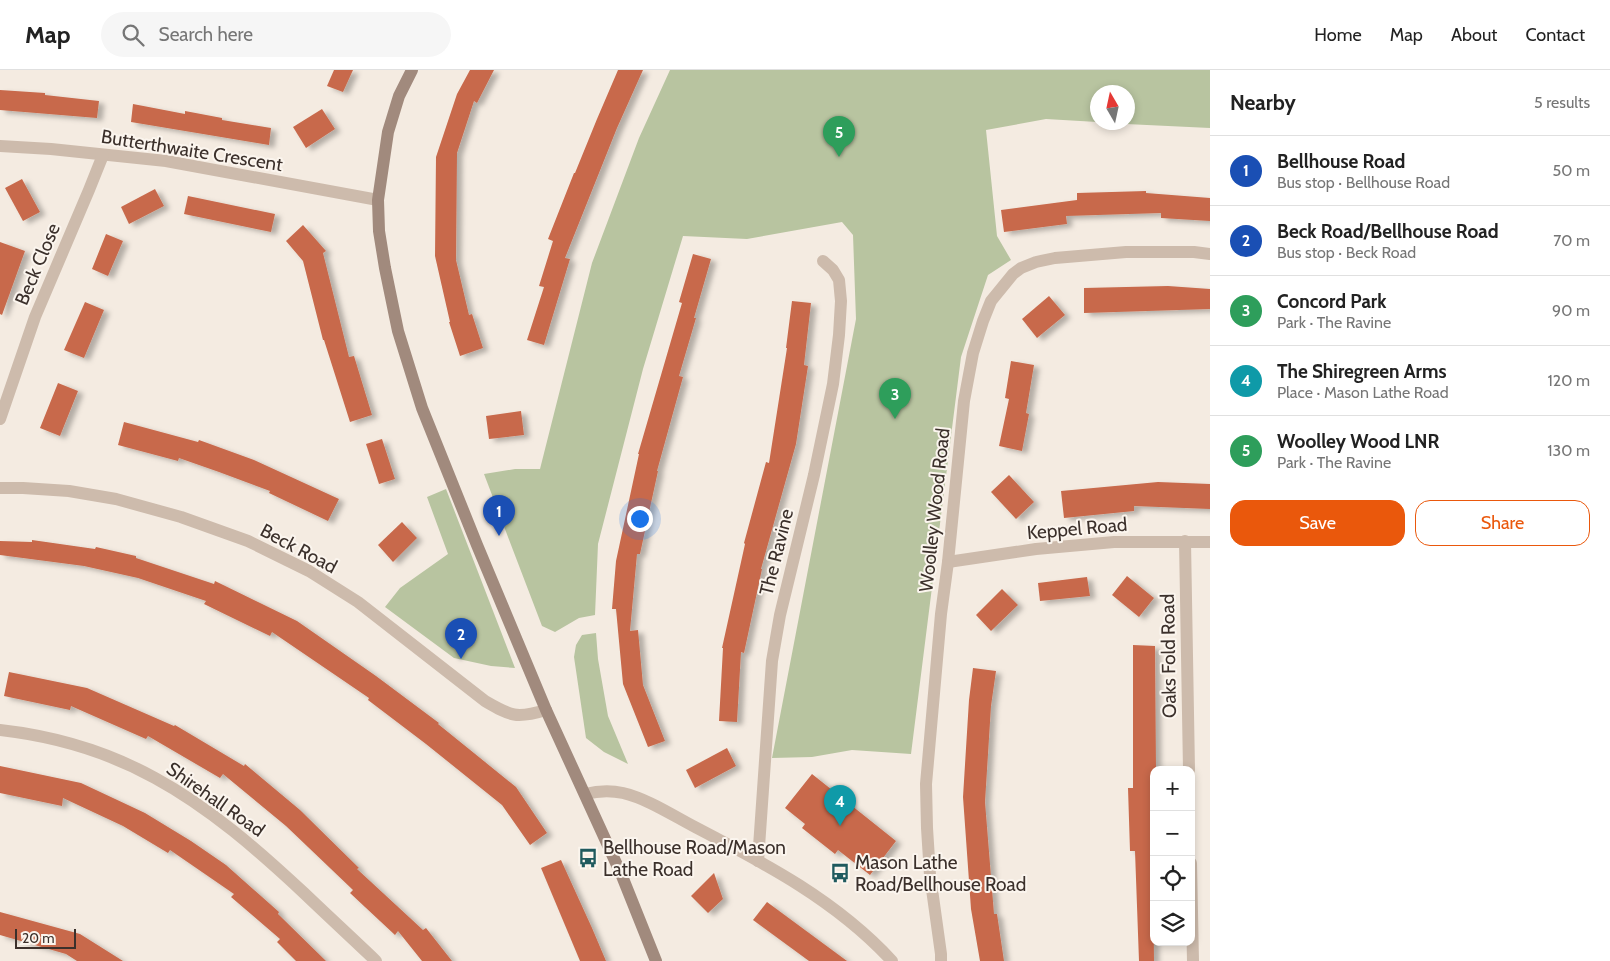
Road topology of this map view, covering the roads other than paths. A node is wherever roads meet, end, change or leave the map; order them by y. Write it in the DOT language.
graph roads {
  1 [pos="412,70"];
  2 [pos="0,146"];
  3 [pos="103,154"];
  4 [pos="378,200"];
  5 [pos="1210,254"];
  6 [pos="823,261"];
  7 [pos="0,419"];
  8 [pos="0,488"];
  9 [pos="1185,541"];
  10 [pos="1210,542"];
  11 [pos="948,562"];
  12 [pos="546,710"];
  13 [pos="0,730"];
  14 [pos="1189,766"];
  15 [pos="585,794"];
  16 [pos="758,861"];
  17 [pos="1192,901"];
  18 [pos="376,961"];
  19 [pos="656,961"];
  20 [pos="892,961"];
  21 [pos="941,961"];
  22 [pos="1193,961"];
  1 -- 4 [label="main road"];
  2 -- 3 [label="street, Butterthwaite Crescent"];
  3 -- 4 [label="street, Butterthwaite Crescent"];
  3 -- 7 [label="street, Beck Close"];
  4 -- 12 [label="main road"];
  5 -- 11 [label="street, Woolley Wood Road"];
  6 -- 16 [label="street, The Ravine"];
  8 -- 12 [label="street, Beck Road"];
  9 -- 10 [label="street, Keppel Road"];
  9 -- 11 [label="street, Keppel Road"];
  9 -- 14 [label="street, Oaks Fold Road"];
  11 -- 21 [label="street, Woolley Wood Road"];
  12 -- 15 [label="main road"];
  13 -- 18 [label="street, Shirehall Road"];
  15 -- 16 [label="street"];
  15 -- 19 [label="main road"];
  16 -- 20 [label="street"];
  17 -- 22 [label="street"];
}
